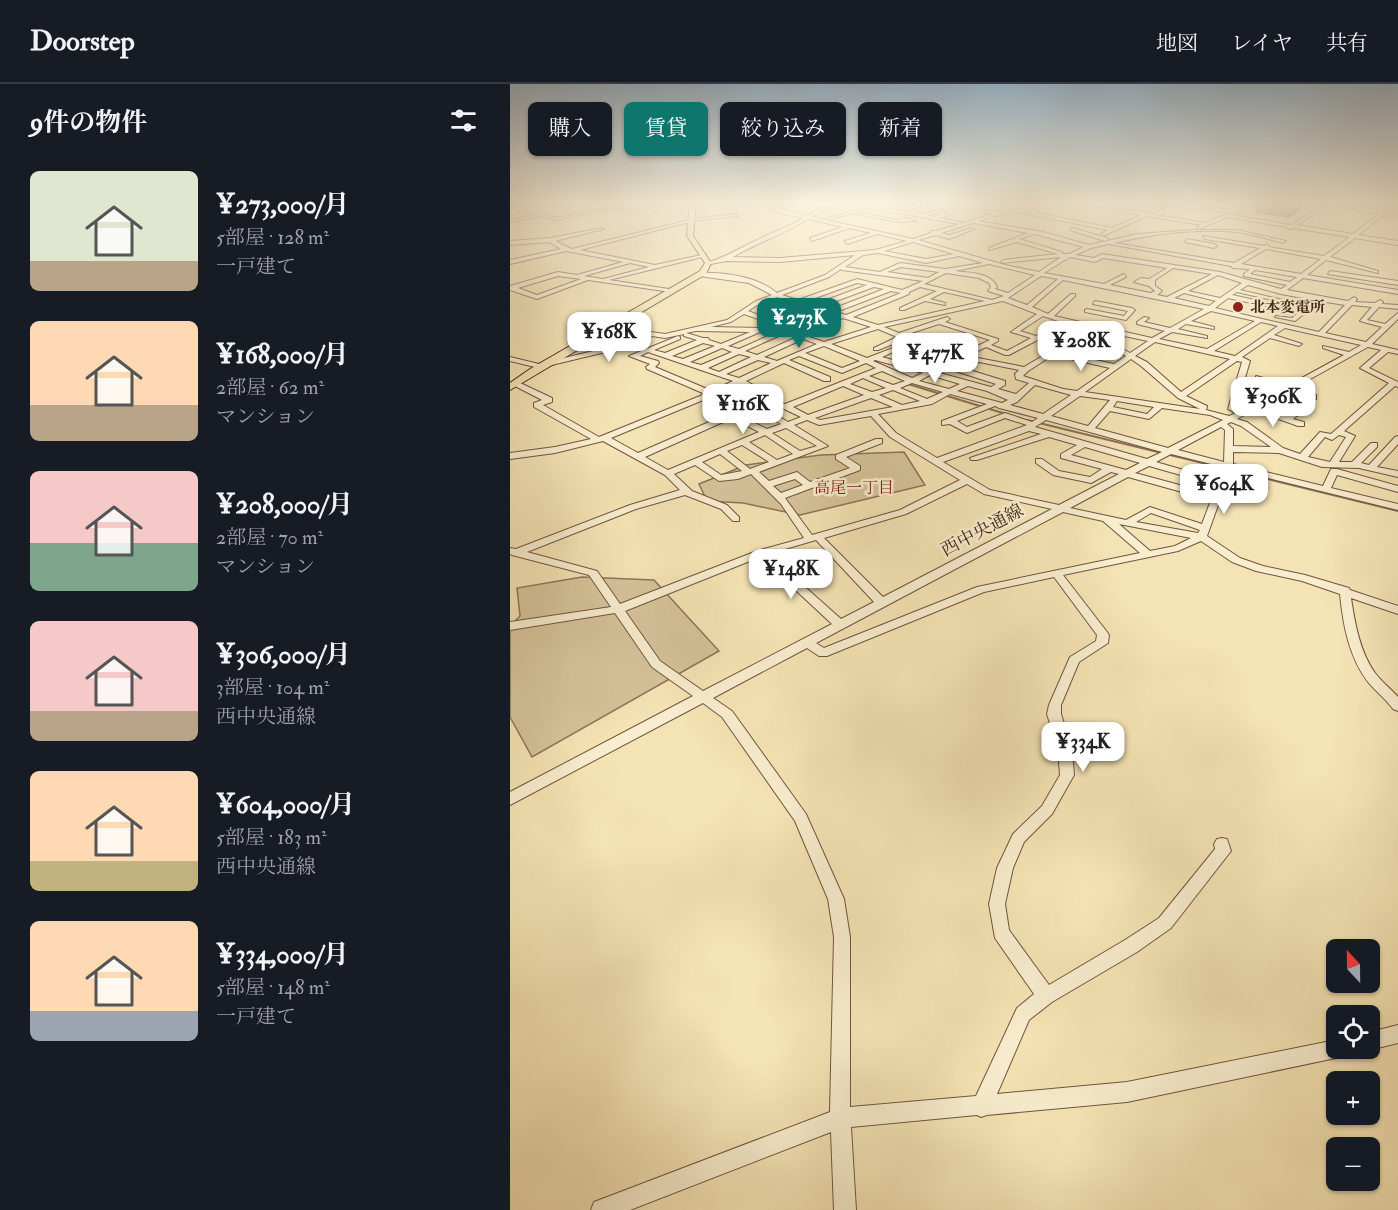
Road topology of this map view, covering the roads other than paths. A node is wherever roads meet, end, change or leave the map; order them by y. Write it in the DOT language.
graph roads {
  1 [pos="547,255"];
  2 [pos="585,255"];
  3 [pos="704,255"];
  4 [pos="735,255"];
  5 [pos="844,255"];
  6 [pos="860,255"];
  7 [pos="892,255"];
  8 [pos="895,255"];
  9 [pos="923,255"];
  10 [pos="956,255"];
  11 [pos="961,255"];
  12 [pos="1067,255"];
  13 [pos="1140,255"];
  14 [pos="1178,255"];
  15 [pos="1251,255"];
  16 [pos="1270,255"];
  17 [pos="1309,255"];
  18 [pos="1330,255"];
  19 [pos="1235,256"];
  20 [pos="642,258"];
  21 [pos="911,258"];
  22 [pos="1200,258"];
  23 [pos="1246,258"];
  24 [pos="1326,258"];
  25 [pos="726,259"];
  26 [pos="878,260"];
  27 [pos="1212,260"];
  28 [pos="631,261"];
  29 [pos="510,262"];
  30 [pos="1110,263"];
  31 [pos="1318,263"];
  32 [pos="708,264"];
  33 [pos="992,264"];
  34 [pos="1143,264"];
  35 [pos="1236,264"];
  36 [pos="1279,264"];
  37 [pos="1345,264"];
  38 [pos="653,267"];
  39 [pos="842,268"];
  40 [pos="1010,268"];
  41 [pos="1171,268"];
  42 [pos="1255,268"];
  43 [pos="1270,270"];
  44 [pos="1311,270"];
  45 [pos="944,271"];
  46 [pos="1196,271"];
  47 [pos="883,273"];
  48 [pos="1040,273"];
  49 [pos="1333,273"];
  50 [pos="1386,273"];
  51 [pos="699,274"];
  52 [pos="1218,274"];
  53 [pos="1396,274"];
  54 [pos="999,275"];
  55 [pos="1103,276"];
  56 [pos="1124,276"];
  57 [pos="1302,276"];
  58 [pos="1353,276"];
  59 [pos="574,278"];
  60 [pos="913,278"];
  61 [pos="1062,278"];
  62 [pos="586,279"];
  63 [pos="928,280"];
  64 [pos="1324,280"];
  65 [pos="599,282"];
  66 [pos="902,282"];
  67 [pos="1389,282"];
  68 [pos="1089,283"];
  69 [pos="1246,283"];
  70 [pos="1345,283"];
  71 [pos="1398,283"];
  72 [pos="950,284"];
  73 [pos="1292,284"];
  74 [pos="873,285"];
  75 [pos="919,285"];
  76 [pos="969,285"];
  77 [pos="1317,285"];
  78 [pos="511,287"];
  79 [pos="1109,287"];
  80 [pos="1372,288"];
  81 [pos="890,289"];
  82 [pos="1338,289"];
  83 [pos="945,290"];
  84 [pos="1234,290"];
  85 [pos="669,291"];
  86 [pos="1181,291"];
  87 [pos="1310,291"];
  88 [pos="1389,291"];
  89 [pos="905,292"];
  90 [pos="1281,292"];
  91 [pos="1398,292"];
  92 [pos="957,293"];
  93 [pos="1332,294"];
  94 [pos="776,295"];
  95 [pos="1073,295"];
  96 [pos="1150,296"];
  97 [pos="1226,296"];
  98 [pos="1303,296"];
  99 [pos="1002,298"];
  100 [pos="926,299"];
  101 [pos="1168,299"];
  102 [pos="1322,299"];
  103 [pos="891,300"];
  104 [pos="1219,300"];
  105 [pos="758,302"];
  106 [pos="797,302"];
  107 [pos="1351,302"];
  108 [pos="1095,303"];
  109 [pos="1293,303"];
  110 [pos="943,304"];
  111 [pos="812,306"];
  112 [pos="910,306"];
  113 [pos="1377,306"];
  114 [pos="1398,307"];
  115 [pos="1028,308"];
  116 [pos="902,309"];
  117 [pos="1209,309"];
  118 [pos="922,310"];
  119 [pos="742,311"];
  120 [pos="1087,311"];
  121 [pos="829,312"];
  122 [pos="791,314"];
  123 [pos="1045,315"];
  124 [pos="1398,315"];
  125 [pos="845,317"];
  126 [pos="938,318"];
  127 [pos="1146,318"];
  128 [pos="1259,321"];
  129 [pos="772,322"];
  130 [pos="1071,322"];
  131 [pos="1185,322"];
  132 [pos="1270,323"];
  133 [pos="731,325"];
  134 [pos="1283,326"];
  135 [pos="1387,326"];
  136 [pos="878,327"];
  137 [pos="760,328"];
  138 [pos="1212,328"];
  139 [pos="696,329"];
  140 [pos="1172,329"];
  141 [pos="783,331"];
  142 [pos="1087,332"];
  143 [pos="671,334"];
  144 [pos="1321,334"];
  145 [pos="684,336"];
  146 [pos="901,336"];
  147 [pos="1269,336"];
  148 [pos="802,337"];
  149 [pos="1205,337"];
  150 [pos="935,338"];
  151 [pos="1038,338"];
  152 [pos="1155,339"];
  153 [pos="703,341"];
  154 [pos="825,344"];
  155 [pos="1299,344"];
  156 [pos="1368,344"];
  157 [pos="918,345"];
  158 [pos="986,345"];
  159 [pos="720,346"];
  160 [pos="1325,347"];
  161 [pos="900,348"];
  162 [pos="876,349"];
  163 [pos="1387,349"];
  164 [pos="648,350"];
  165 [pos="842,350"];
  166 [pos="1209,351"];
  167 [pos="738,352"];
  168 [pos="1398,352"];
  169 [pos="799,353"];
  170 [pos="1052,353"];
  171 [pos="1350,354"];
  172 [pos="666,356"];
  173 [pos="854,356"];
  174 [pos="756,357"];
  175 [pos="1130,357"];
  176 [pos="877,358"];
  177 [pos="1236,358"];
  178 [pos="510,359"];
  179 [pos="954,359"];
  180 [pos="815,360"];
  181 [pos="683,362"];
  182 [pos="869,362"];
  183 [pos="778,363"];
  184 [pos="966,363"];
  185 [pos="946,365"];
  186 [pos="539,366"];
  187 [pos="828,366"];
  188 [pos="1116,367"];
  189 [pos="701,368"];
  190 [pos="882,368"];
  191 [pos="956,369"];
  192 [pos="1025,369"];
  193 [pos="930,372"];
  194 [pos="720,374"];
  195 [pos="863,376"];
  196 [pos="1259,378"];
  197 [pos="827,379"];
  198 [pos="740,381"];
  199 [pos="912,381"];
  200 [pos="968,383"];
  201 [pos="1033,383"];
  202 [pos="844,384"];
  203 [pos="1396,384"];
  204 [pos="512,386"];
  205 [pos="893,388"];
  206 [pos="1289,388"];
  207 [pos="991,390"];
  208 [pos="826,391"];
  209 [pos="953,392"];
  210 [pos="1079,393"];
  211 [pos="712,394"];
  212 [pos="873,395"];
  213 [pos="1181,396"];
  214 [pos="1313,397"];
  215 [pos="743,399"];
  216 [pos="807,399"];
  217 [pos="1116,399"];
  218 [pos="853,402"];
  219 [pos="929,402"];
  220 [pos="753,403"];
  221 [pos="998,405"];
  222 [pos="1160,405"];
  223 [pos="786,407"];
  224 [pos="903,408"];
  225 [pos="1108,408"];
  226 [pos="1254,408"];
  227 [pos="1300,409"];
  228 [pos="832,410"];
  229 [pos="1211,413"];
  230 [pos="1243,413"];
  231 [pos="731,414"];
  232 [pos="875,414"];
  233 [pos="808,417"];
  234 [pos="849,418"];
  235 [pos="1046,419"];
  236 [pos="1232,419"];
  237 [pos="1288,419"];
  238 [pos="789,424"];
  239 [pos="1221,424"];
  240 [pos="1301,424"];
  241 [pos="1032,427"];
  242 [pos="1090,429"];
  243 [pos="766,432"];
  244 [pos="1339,432"];
  245 [pos="1049,434"];
  246 [pos="601,439"];
  247 [pos="1398,439"];
  248 [pos="879,441"];
  249 [pos="743,442"];
  250 [pos="1084,444"];
  251 [pos="1374,445"];
  252 [pos="1229,448"];
  253 [pos="1281,450"];
  254 [pos="720,451"];
  255 [pos="1169,452"];
  256 [pos="800,454"];
  257 [pos="510,456"];
  258 [pos="639,456"];
  259 [pos="974,458"];
  260 [pos="1302,458"];
  261 [pos="937,461"];
  262 [pos="1039,461"];
  263 [pos="697,462"];
  264 [pos="776,463"];
  265 [pos="1147,463"];
  266 [pos="1334,464"];
  267 [pos="1354,465"];
  268 [pos="1228,466"];
  269 [pos="1371,468"];
  270 [pos="1109,469"];
  271 [pos="751,471"];
  272 [pos="668,473"];
  273 [pos="1126,474"];
  274 [pos="1398,474"];
  275 [pos="965,481"];
  276 [pos="1222,484"];
  277 [pos="767,485"];
  278 [pos="809,486"];
  279 [pos="1326,489"];
  280 [pos="1398,489"];
  281 [pos="687,491"];
  282 [pos="779,498"];
  283 [pos="1215,498"];
  284 [pos="1398,507"];
  285 [pos="1062,508"];
  286 [pos="1105,517"];
  287 [pos="736,519"];
  288 [pos="1127,523"];
  289 [pos="1204,532"];
  290 [pos="813,537"];
  291 [pos="513,552"];
  292 [pos="761,553"];
  293 [pos="1146,555"];
  294 [pos="1056,573"];
  295 [pos="1345,590"];
  296 [pos="882,603"];
  297 [pos="619,609"];
  298 [pos="1398,610"];
  299 [pos="510,626"];
  300 [pos="841,626"];
  301 [pos="808,643"];
  302 [pos="704,698"];
  303 [pos="1398,706"];
  304 [pos="510,799"];
  305 [pos="1222,844"];
  306 [pos="1046,996"];
  307 [pos="1398,1034"];
  308 [pos="1380,1038"];
  309 [pos="1326,1051"];
  310 [pos="981,1107"];
  311 [pos="840,1118"];
  312 [pos="602,1210"];
  313 [pos="845,1210"];
  1 -- 29 [label="street"];
  2 -- 28 [label="street"];
  3 -- 32 [label="main road"];
  3 -- 38 [label="street"];
  4 -- 25 [label="street"];
  5 -- 25 [label="street"];
  6 -- 39 [label="street"];
  7 -- 26 [label="street"];
  8 -- 21 [label="street"];
  9 -- 21 [label="street"];
  10 -- 21 [label="street"];
  11 -- 33 [label="street"];
  12 -- 33 [label="street"];
  12 -- 34 [label="street"];
  12 -- 48 [label="street"];
  13 -- 22 [label="street"];
  14 -- 22 [label="street"];
  15 -- 23 [label="street"];
  16 -- 31 [label="street"];
  17 -- 24 [label="street"];
  18 -- 24 [label="street"];
  19 -- 23 [label="street"];
  20 -- 28 [label="street"];
  22 -- 27 [label="street"];
  23 -- 35 [label="street"];
  23 -- 36 [label="street"];
  24 -- 31 [label="street"];
  24 -- 37 [label="street"];
  25 -- 32 [label="street"];
  27 -- 35 [label="street"];
  27 -- 46 [label="street"];
  28 -- 38 [label="street"];
  28 -- 59 [label="street"];
  30 -- 34 [label="street"];
  31 -- 44 [label="street"];
  32 -- 51 [label="main road"];
  33 -- 40 [label="street"];
  33 -- 45 [label="street"];
  34 -- 41 [label="street"];
  35 -- 42 [label="street"];
  35 -- 52 [label="street"];
  36 -- 43 [label="street"];
  36 -- 44 [label="street"];
  37 -- 49 [label="street"];
  37 -- 50 [label="street"];
  38 -- 65 [label="street"];
  39 -- 47 [label="street"];
  39 -- 94 [label="street"];
  40 -- 48 [label="street"];
  40 -- 54 [label="street"];
  41 -- 46 [label="street"];
  41 -- 96 [label="street"];
  42 -- 43 [label="street"];
  42 -- 73 [label="street"];
  43 -- 57 [label="street"];
  44 -- 49 [label="street"];
  44 -- 57 [label="street"];
  45 -- 47 [label="street"];
  45 -- 63 [label="street"];
  45 -- 99 [label="street"];
  46 -- 52 [label="street"];
  47 -- 60 [label="street"];
  48 -- 61 [label="street"];
  48 -- 99 [label="street"];
  49 -- 58 [label="street"];
  51 -- 85 [label="main road"];
  51 -- 94 [label="street"];
  52 -- 69 [label="street"];
  52 -- 86 [label="street"];
  53 -- 67 [label="street"];
  55 -- 68 [label="street"];
  56 -- 79 [label="street"];
  57 -- 64 [label="street"];
  57 -- 73 [label="street"];
  58 -- 67 [label="street"];
  58 -- 70 [label="street"];
  59 -- 62 [label="street"];
  59 -- 78 [label="street"];
  60 -- 63 [label="street"];
  60 -- 66 [label="street"];
  61 -- 68 [label="street"];
  61 -- 115 [label="street"];
  62 -- 65 [label="street"];
  62 -- 78 [label="street"];
  63 -- 72 [label="street"];
  63 -- 75 [label="street"];
  64 -- 70 [label="street"];
  64 -- 77 [label="street"];
  65 -- 85 [label="street"];
  67 -- 71 [label="street"];
  67 -- 80 [label="street"];
  68 -- 79 [label="street"];
  69 -- 84 [label="street"];
  69 -- 90 [label="street"];
  70 -- 80 [label="street"];
  70 -- 82 [label="street"];
  73 -- 90 [label="street"];
  74 -- 81 [label="street"];
  74 -- 106 [label="street"];
  74 -- 111 [label="street"];
  75 -- 83 [label="street"];
  75 -- 89 [label="street"];
  76 -- 92 [label="street"];
  79 -- 96 [label="street"];
  79 -- 108 [label="street"];
  80 -- 88 [label="street"];
  80 -- 107 [label="street"];
  81 -- 89 [label="street"];
  81 -- 121 [label="street"];
  83 -- 92 [label="street"];
  83 -- 100 [label="street"];
  84 -- 97 [label="street"];
  84 -- 97 [label="street"];
  85 -- 186 [label="main road"];
  86 -- 101 [label="street"];
  86 -- 104 [label="street"];
  87 -- 98 [label="street"];
  88 -- 91 [label="street"];
  88 -- 113 [label="street"];
  89 -- 100 [label="street"];
  89 -- 103 [label="street"];
  90 -- 98 [label="street"];
  92 -- 99 [label="street"];
  93 -- 102 [label="street"];
  94 -- 105 [label="street"];
  94 -- 106 [label="street"];
  95 -- 123 [label="street"];
  96 -- 101 [label="street"];
  97 -- 104 [label="street"];
  98 -- 102 [label="street"];
  98 -- 109 [label="street"];
  99 -- 115 [label="street"];
  99 -- 126 [label="street"];
  100 -- 110 [label="street"];
  100 -- 112 [label="street"];
  101 -- 117 [label="street"];
  102 -- 107 [label="street"];
  102 -- 132 [label="street"];
  103 -- 112 [label="street"];
  103 -- 125 [label="street"];
  104 -- 117 [label="street"];
  105 -- 119 [label="street"];
  105 -- 122 [label="street"];
  106 -- 111 [label="street"];
  107 -- 113 [label="street"];
  107 -- 144 [label="street"];
  108 -- 120 [label="street"];
  108 -- 120 [label="street"];
  111 -- 121 [label="street"];
  111 -- 122 [label="street"];
  112 -- 116 [label="street"];
  113 -- 114 [label="street"];
  113 -- 135 [label="street"];
  115 -- 123 [label="street"];
  117 -- 128 [label="street"];
  117 -- 131 [label="street"];
  118 -- 126 [label="street"];
  119 -- 129 [label="street"];
  119 -- 133 [label="street"];
  120 -- 130 [label="street"];
  121 -- 125 [label="street"];
  121 -- 141 [label="street"];
  122 -- 129 [label="street"];
  123 -- 130 [label="street"];
  123 -- 151 [label="street"];
  124 -- 135 [label="street, 西中央通線"];
  125 -- 136 [label="street"];
  125 -- 148 [label="street"];
  126 -- 136 [label="street"];
  126 -- 146 [label="street"];
  126 -- 158 [label="street"];
  127 -- 140 [label="street"];
  128 -- 132 [label="street"];
  128 -- 166 [label="street"];
  129 -- 137 [label="street"];
  130 -- 142 [label="street"];
  130 -- 151 [label="street"];
  130 -- 152 [label="street"];
  131 -- 138 [label="street"];
  131 -- 140 [label="street"];
  132 -- 134 [label="street"];
  133 -- 137 [label="street"];
  133 -- 139 [label="street"];
  133 -- 153 [label="street"];
  134 -- 144 [label="street"];
  134 -- 147 [label="street"];
  135 -- 156 [label="street, 西中央通線"];
  136 -- 146 [label="street"];
  136 -- 154 [label="street"];
  137 -- 141 [label="street"];
  137 -- 159 [label="street"];
  139 -- 143 [label="street"];
  139 -- 145 [label="street"];
  140 -- 149 [label="street"];
  140 -- 152 [label="street"];
  141 -- 148 [label="street"];
  141 -- 167 [label="street"];
  142 -- 170 [label="street"];
  142 -- 175 [label="street"];
  143 -- 145 [label="street"];
  143 -- 186 [label="street"];
  144 -- 156 [label="street"];
  145 -- 153 [label="street"];
  145 -- 164 [label="street"];
  146 -- 157 [label="street"];
  146 -- 162 [label="street"];
  147 -- 155 [label="street"];
  147 -- 177 [label="street"];
  148 -- 154 [label="street"];
  148 -- 174 [label="street"];
  150 -- 157 [label="street"];
  151 -- 158 [label="street"];
  152 -- 166 [label="street"];
  152 -- 175 [label="street"];
  153 -- 159 [label="street"];
  153 -- 172 [label="street"];
  154 -- 165 [label="street"];
  154 -- 169 [label="street"];
  156 -- 163 [label="street"];
  156 -- 171 [label="street, 西中央通線"];
  157 -- 179 [label="street"];
  158 -- 179 [label="street"];
  159 -- 167 [label="street"];
  159 -- 181 [label="street"];
  160 -- 171 [label="street"];
  161 -- 176 [label="street"];
  163 -- 168 [label="street"];
  163 -- 203 [label="street"];
  164 -- 172 [label="street"];
  164 -- 211 [label="street"];
  165 -- 173 [label="street"];
  165 -- 180 [label="street"];
  166 -- 177 [label="street"];
  167 -- 174 [label="street"];
  167 -- 189 [label="street"];
  169 -- 180 [label="street"];
  169 -- 183 [label="street"];
  170 -- 188 [label="street"];
  170 -- 192 [label="street"];
  171 -- 206 [label="street, 西中央通線"];
  172 -- 181 [label="street"];
  173 -- 182 [label="street"];
  173 -- 187 [label="street"];
  174 -- 183 [label="street"];
  174 -- 194 [label="street"];
  175 -- 188 [label="street"];
  175 -- 213 [label="street"];
  176 -- 182 [label="street"];
  176 -- 193 [label="street"];
  177 -- 213 [label="street"];
  177 -- 230 [label="street"];
  178 -- 186 [label="street"];
  179 -- 184 [label="street"];
  179 -- 185 [label="street"];
  180 -- 187 [label="street"];
  181 -- 189 [label="street"];
  182 -- 187 [label="street"];
  182 -- 190 [label="street"];
  183 -- 197 [label="street"];
  183 -- 198 [label="street"];
  184 -- 191 [label="street"];
  184 -- 192 [label="street"];
  185 -- 191 [label="street"];
  185 -- 193 [label="street"];
  186 -- 204 [label="main road"];
  188 -- 210 [label="street"];
  189 -- 194 [label="street"];
  190 -- 195 [label="street"];
  190 -- 199 [label="street"];
  191 -- 207 [label="street"];
  192 -- 201 [label="street"];
  193 -- 199 [label="street"];
  193 -- 200 [label="street"];
  194 -- 198 [label="street"];
  195 -- 202 [label="street"];
  195 -- 205 [label="street"];
  196 -- 206 [label="street"];
  198 -- 211 [label="street"];
  198 -- 215 [label="street"];
  199 -- 205 [label="street"];
  199 -- 209 [label="street"];
  200 -- 207 [label="street"];
  200 -- 209 [label="street"];
  201 -- 207 [label="street"];
  201 -- 210 [label="street"];
  202 -- 208 [label="street"];
  202 -- 212 [label="street"];
  203 -- 244 [label="street"];
  204 -- 246 [label="street"];
  205 -- 212 [label="street"];
  205 -- 219 [label="street"];
  206 -- 214 [label="street"];
  206 -- 226 [label="street, 西中央通線"];
  207 -- 221 [label="street"];
  208 -- 216 [label="street"];
  208 -- 218 [label="street"];
  209 -- 219 [label="street"];
  209 -- 221 [label="street"];
  210 -- 217 [label="street"];
  210 -- 235 [label="street"];
  211 -- 215 [label="street"];
  211 -- 246 [label="street"];
  212 -- 218 [label="street"];
  212 -- 224 [label="street"];
  213 -- 229 [label="street"];
  215 -- 220 [label="street"];
  216 -- 223 [label="street"];
  216 -- 228 [label="street"];
  217 -- 222 [label="street"];
  217 -- 225 [label="street"];
  218 -- 228 [label="street"];
  218 -- 232 [label="street"];
  219 -- 224 [label="street"];
  220 -- 223 [label="street"];
  220 -- 231 [label="street"];
  220 -- 238 [label="street"];
  221 -- 235 [label="street"];
  221 -- 241 [label="street"];
  222 -- 225 [label="street"];
  222 -- 229 [label="street"];
  223 -- 233 [label="street"];
  224 -- 232 [label="street"];
  225 -- 242 [label="street"];
  226 -- 230 [label="street, 西中央通線"];
  226 -- 237 [label="street"];
  227 -- 237 [label="street"];
  228 -- 233 [label="street"];
  228 -- 234 [label="street"];
  229 -- 236 [label="street"];
  230 -- 236 [label="street, 西中央通線"];
  231 -- 243 [label="street"];
  231 -- 258 [label="street"];
  232 -- 234 [label="street"];
  232 -- 261 [label="street"];
  233 -- 234 [label="street"];
  233 -- 238 [label="street"];
  235 -- 241 [label="street"];
  235 -- 242 [label="street"];
  236 -- 239 [label="street, 西中央通線"];
  236 -- 253 [label="street"];
  237 -- 240 [label="street"];
  238 -- 243 [label="street"];
  238 -- 256 [label="street"];
  239 -- 252 [label="street"];
  239 -- 255 [label="street, 西中央通線"];
  241 -- 245 [label="street"];
  241 -- 261 [label="street"];
  242 -- 255 [label="street"];
  243 -- 249 [label="street"];
  243 -- 256 [label="street"];
  244 -- 260 [label="street"];
  244 -- 266 [label="street"];
  245 -- 250 [label="street"];
  245 -- 259 [label="street"];
  246 -- 257 [label="street"];
  246 -- 258 [label="street"];
  247 -- 269 [label="street"];
  248 -- 278 [label="street"];
  249 -- 254 [label="street"];
  249 -- 264 [label="street"];
  250 -- 265 [label="street"];
  250 -- 270 [label="street"];
  251 -- 267 [label="street"];
  252 -- 253 [label="street"];
  252 -- 268 [label="street"];
  253 -- 260 [label="street"];
  254 -- 263 [label="street"];
  254 -- 271 [label="street"];
  255 -- 265 [label="street, 西中央通線"];
  255 -- 268 [label="street"];
  256 -- 264 [label="street"];
  258 -- 272 [label="street"];
  260 -- 266 [label="street"];
  261 -- 275 [label="street"];
  262 -- 270 [label="street"];
  263 -- 271 [label="street"];
  263 -- 272 [label="street"];
  264 -- 271 [label="street"];
  265 -- 273 [label="street, 西中央通線"];
  265 -- 276 [label="street"];
  266 -- 267 [label="street"];
  267 -- 269 [label="street"];
  268 -- 276 [label="street"];
  268 -- 279 [label="street"];
  269 -- 274 [label="street"];
  270 -- 273 [label="street"];
  271 -- 277 [label="street"];
  272 -- 281 [label="street"];
  273 -- 283 [label="street"];
  273 -- 285 [label="street, 西中央通線"];
  275 -- 285 [label="street"];
  275 -- 290 [label="street"];
  276 -- 283 [label="street"];
  277 -- 278 [label="street"];
  277 -- 282 [label="street"];
  278 -- 282 [label="street"];
  279 -- 280 [label="street"];
  279 -- 284 [label="street"];
  281 -- 287 [label="street"];
  281 -- 291 [label="street"];
  282 -- 290 [label="street"];
  283 -- 289 [label="street"];
  285 -- 286 [label="street"];
  285 -- 296 [label="street, 西中央通線"];
  286 -- 288 [label="street"];
  286 -- 293 [label="street"];
  288 -- 289 [label="street"];
  288 -- 289 [label="street"];
  289 -- 293 [label="street"];
  289 -- 295 [label="street"];
  290 -- 292 [label="street"];
  290 -- 296 [label="street"];
  291 -- 297 [label="street"];
  292 -- 297 [label="street"];
  292 -- 300 [label="street"];
  293 -- 294 [label="street"];
  294 -- 301 [label="street"];
  294 -- 306 [label="street"];
  295 -- 298 [label="street"];
  295 -- 303 [label="street"];
  296 -- 300 [label="street, 西中央通線"];
  297 -- 299 [label="street"];
  297 -- 302 [label="street"];
  300 -- 301 [label="street, 西中央通線"];
  301 -- 302 [label="street, 西中央通線"];
  302 -- 304 [label="street, 西中央通線"];
  302 -- 311 [label="street"];
  305 -- 306 [label="street"];
  306 -- 310 [label="street"];
  307 -- 308 [label="street"];
  309 -- 310 [label="street"];
  310 -- 311 [label="street"];
  311 -- 312 [label="street"];
  311 -- 313 [label="street"];
}
